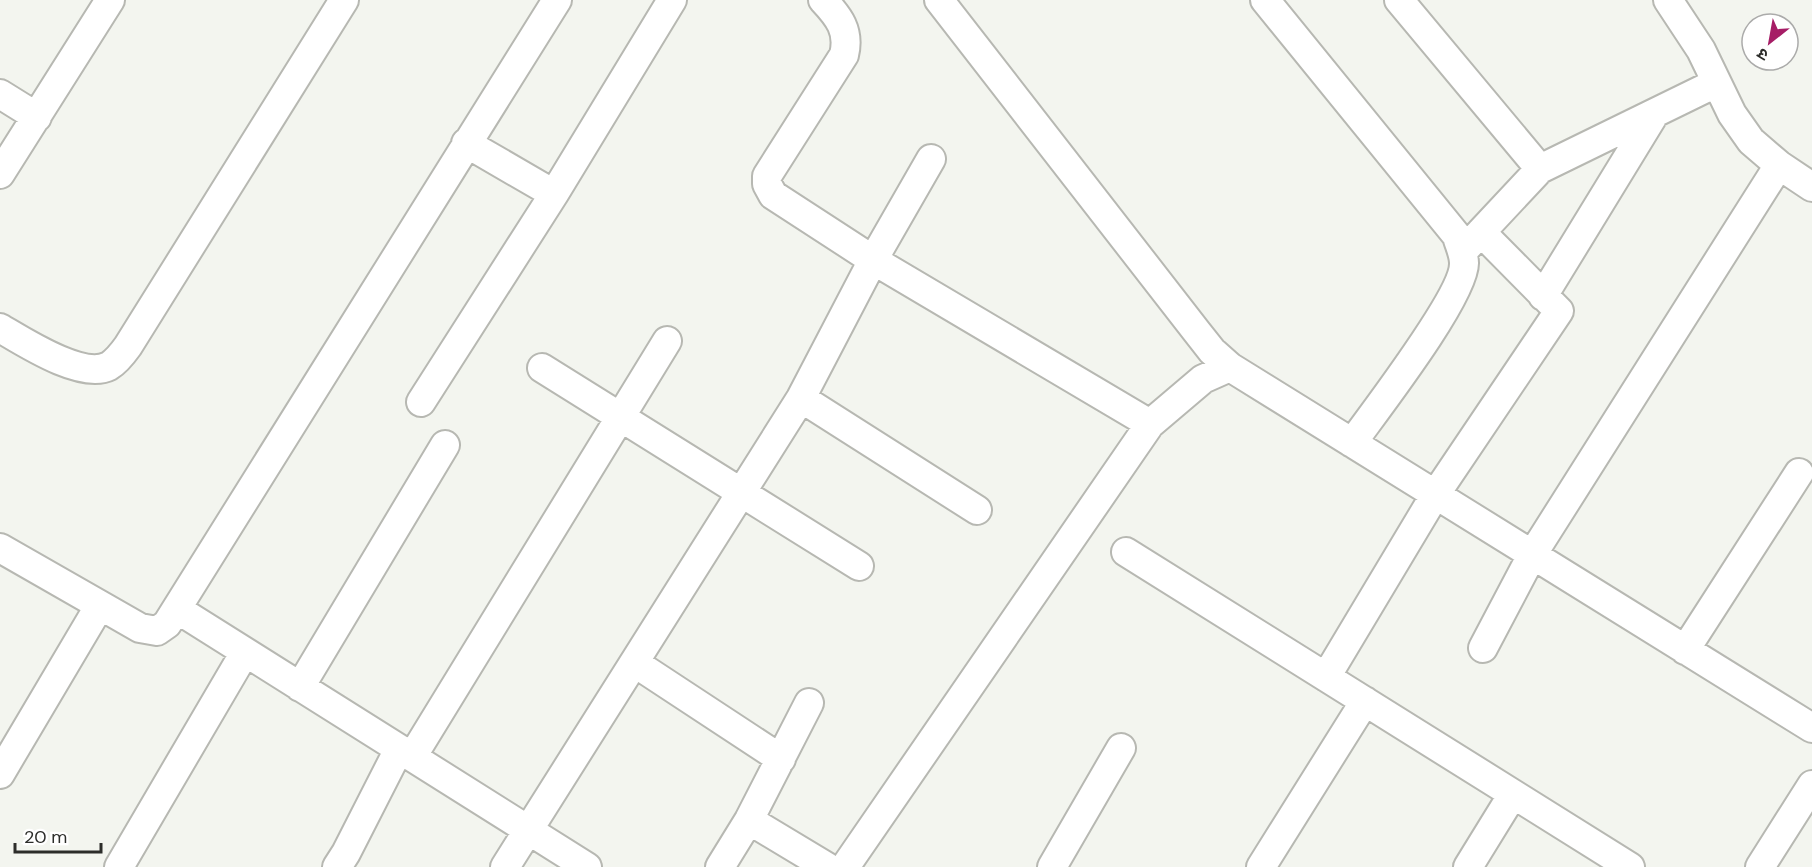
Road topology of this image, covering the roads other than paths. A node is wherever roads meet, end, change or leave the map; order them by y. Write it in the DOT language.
graph roads {
  1 [pos="110,0"];
  2 [pos="344,0"];
  3 [pos="557,0"];
  4 [pos="672,0"];
  5 [pos="823,0"];
  6 [pos="939,0"];
  7 [pos="1265,0"];
  8 [pos="1399,0"];
  9 [pos="1668,0"];
  10 [pos="1716,83"];
  11 [pos="0,94"];
  12 [pos="1655,112"];
  13 [pos="36,117"];
  14 [pos="466,143"];
  15 [pos="931,159"];
  16 [pos="1779,165"];
  17 [pos="1540,169"];
  18 [pos="0,174"];
  19 [pos="1812,187"];
  20 [pos="554,194"];
  21 [pos="1481,232"];
  22 [pos="1462,253"];
  23 [pos="873,260"];
  24 [pos="1543,296"];
  25 [pos="0,328"];
  26 [pos="667,341"];
  27 [pos="1230,367"];
  28 [pos="542,368"];
  29 [pos="801,398"];
  30 [pos="421,402"];
  31 [pos="619,418"];
  32 [pos="1149,424"];
  33 [pos="1352,443"];
  34 [pos="445,445"];
  35 [pos="1799,473"];
  36 [pos="741,492"];
  37 [pos="1435,495"];
  38 [pos="977,510"];
  39 [pos="0,548"];
  40 [pos="1126,552"];
  41 [pos="1532,555"];
  42 [pos="859,566"];
  43 [pos="100,605"];
  44 [pos="177,609"];
  45 [pos="1482,648"];
  46 [pos="1685,650"];
  47 [pos="245,652"];
  48 [pos="635,663"];
  49 [pos="1326,677"];
  50 [pos="300,687"];
  51 [pos="1365,701"];
  52 [pos="809,703"];
  53 [pos="1812,729"];
  54 [pos="1121,748"];
  55 [pos="405,753"];
  56 [pos="782,759"];
  57 [pos="0,774"];
  58 [pos="1812,784"];
  59 [pos="1513,794"];
  60 [pos="749,820"];
  61 [pos="529,830"];
  62 [pos="119,867"];
  63 [pos="337,867"];
  64 [pos="505,867"];
  65 [pos="587,867"];
  66 [pos="720,867"];
  67 [pos="828,867"];
  68 [pos="845,867"];
  69 [pos="1052,867"];
  70 [pos="1261,867"];
  71 [pos="1468,867"];
  72 [pos="1630,867"];
  73 [pos="1760,867"];
  1 -- 13 [label="street"];
  2 -- 25 [label="street"];
  3 -- 14 [label="street"];
  4 -- 20 [label="street"];
  5 -- 23 [label="street"];
  6 -- 27 [label="street"];
  7 -- 22 [label="street"];
  8 -- 17 [label="street"];
  9 -- 10 [label="street"];
  10 -- 12 [label="street"];
  10 -- 16 [label="street"];
  11 -- 13 [label="street"];
  12 -- 17 [label="street"];
  12 -- 24 [label="street"];
  13 -- 18 [label="street"];
  14 -- 20 [label="street"];
  14 -- 44 [label="street"];
  15 -- 23 [label="street"];
  16 -- 19 [label="street"];
  16 -- 41 [label="street"];
  17 -- 21 [label="street"];
  20 -- 30 [label="street"];
  21 -- 22 [label="street"];
  21 -- 24 [label="street"];
  22 -- 33 [label="street"];
  23 -- 29 [label="street"];
  23 -- 32 [label="street"];
  24 -- 37 [label="street"];
  26 -- 31 [label="street"];
  27 -- 32 [label="street"];
  27 -- 33 [label="street"];
  28 -- 31 [label="street"];
  29 -- 36 [label="street"];
  29 -- 38 [label="street"];
  31 -- 36 [label="street"];
  31 -- 55 [label="street"];
  32 -- 68 [label="street"];
  33 -- 37 [label="street"];
  34 -- 50 [label="street"];
  35 -- 46 [label="street"];
  36 -- 42 [label="street"];
  36 -- 48 [label="street"];
  37 -- 41 [label="street"];
  37 -- 49 [label="street"];
  39 -- 43 [label="street"];
  40 -- 49 [label="street"];
  41 -- 45 [label="street"];
  41 -- 46 [label="street"];
  43 -- 44 [label="street"];
  43 -- 57 [label="street"];
  44 -- 47 [label="street"];
  46 -- 53 [label="street"];
  47 -- 50 [label="street"];
  47 -- 62 [label="street"];
  48 -- 56 [label="street"];
  48 -- 61 [label="street"];
  49 -- 51 [label="street"];
  50 -- 55 [label="street"];
  51 -- 59 [label="street"];
  51 -- 70 [label="street"];
  52 -- 56 [label="street"];
  54 -- 69 [label="street"];
  55 -- 61 [label="street"];
  55 -- 63 [label="street"];
  56 -- 60 [label="street"];
  58 -- 73 [label="street"];
  59 -- 71 [label="street"];
  59 -- 72 [label="street"];
  60 -- 66 [label="street"];
  60 -- 67 [label="street"];
  61 -- 64 [label="street"];
  61 -- 65 [label="street"];
}
